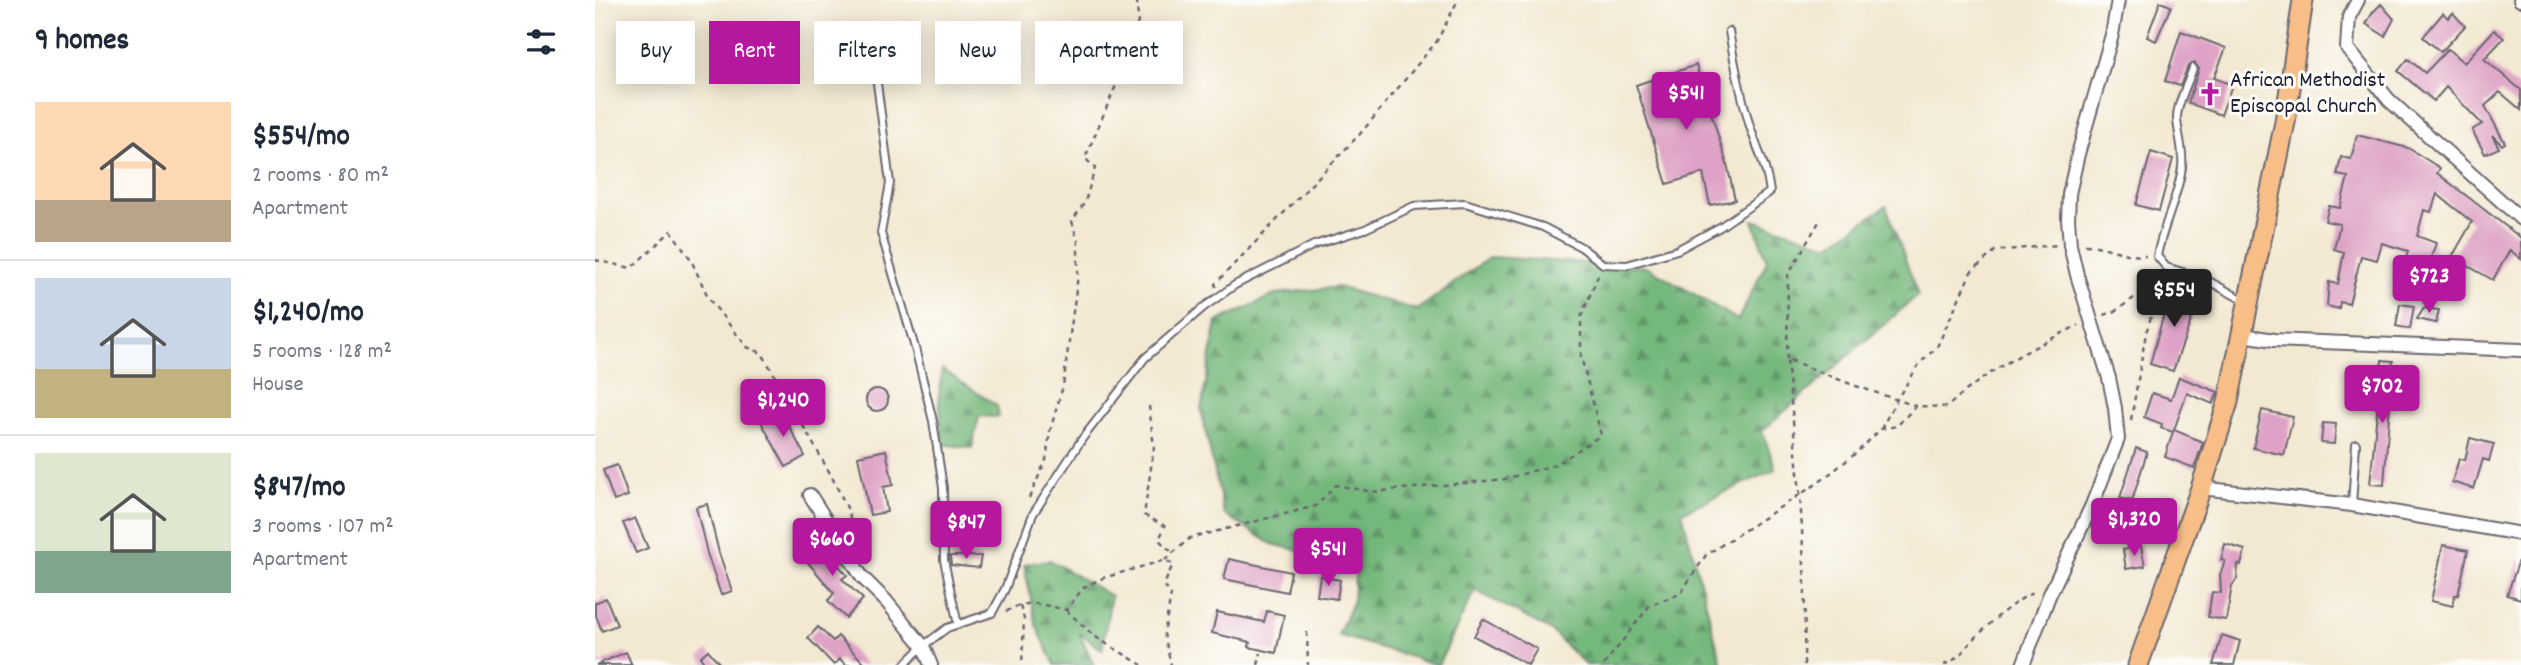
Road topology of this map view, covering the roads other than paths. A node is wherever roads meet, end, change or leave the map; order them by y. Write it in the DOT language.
graph roads {
  1 [pos="2118,0"];
  2 [pos="2303,0"];
  3 [pos="2358,0"];
  4 [pos="1730,31"];
  5 [pos="2193,68"];
  6 [pos="877,84"];
  7 [pos="2521,219"];
  8 [pos="2249,303"];
  9 [pos="2243,335"];
  10 [pos="2521,350"];
  11 [pos="2356,444"];
  12 [pos="2201,488"];
  13 [pos="810,495"];
  14 [pos="2352,505"];
  15 [pos="2521,534"];
  16 [pos="958,625"];
  17 [pos="923,646"];
  18 [pos="904,665"];
  19 [pos="931,665"];
  20 [pos="2023,665"];
  21 [pos="2138,665"];
  1 -- 20 [label="street"];
  2 -- 8 [label="main road"];
  3 -- 7 [label="street"];
  4 -- 16 [label="lane"];
  5 -- 8 [label="lane"];
  6 -- 16 [label="lane"];
  8 -- 9 [label="main road"];
  9 -- 10 [label="street"];
  9 -- 12 [label="main road"];
  11 -- 14 [label="lane"];
  12 -- 14 [label="street"];
  12 -- 21 [label="main road"];
  13 -- 17 [label="street"];
  14 -- 15 [label="street"];
  16 -- 17 [label="lane"];
  17 -- 18 [label="lane"];
  17 -- 19 [label="street"];
}
